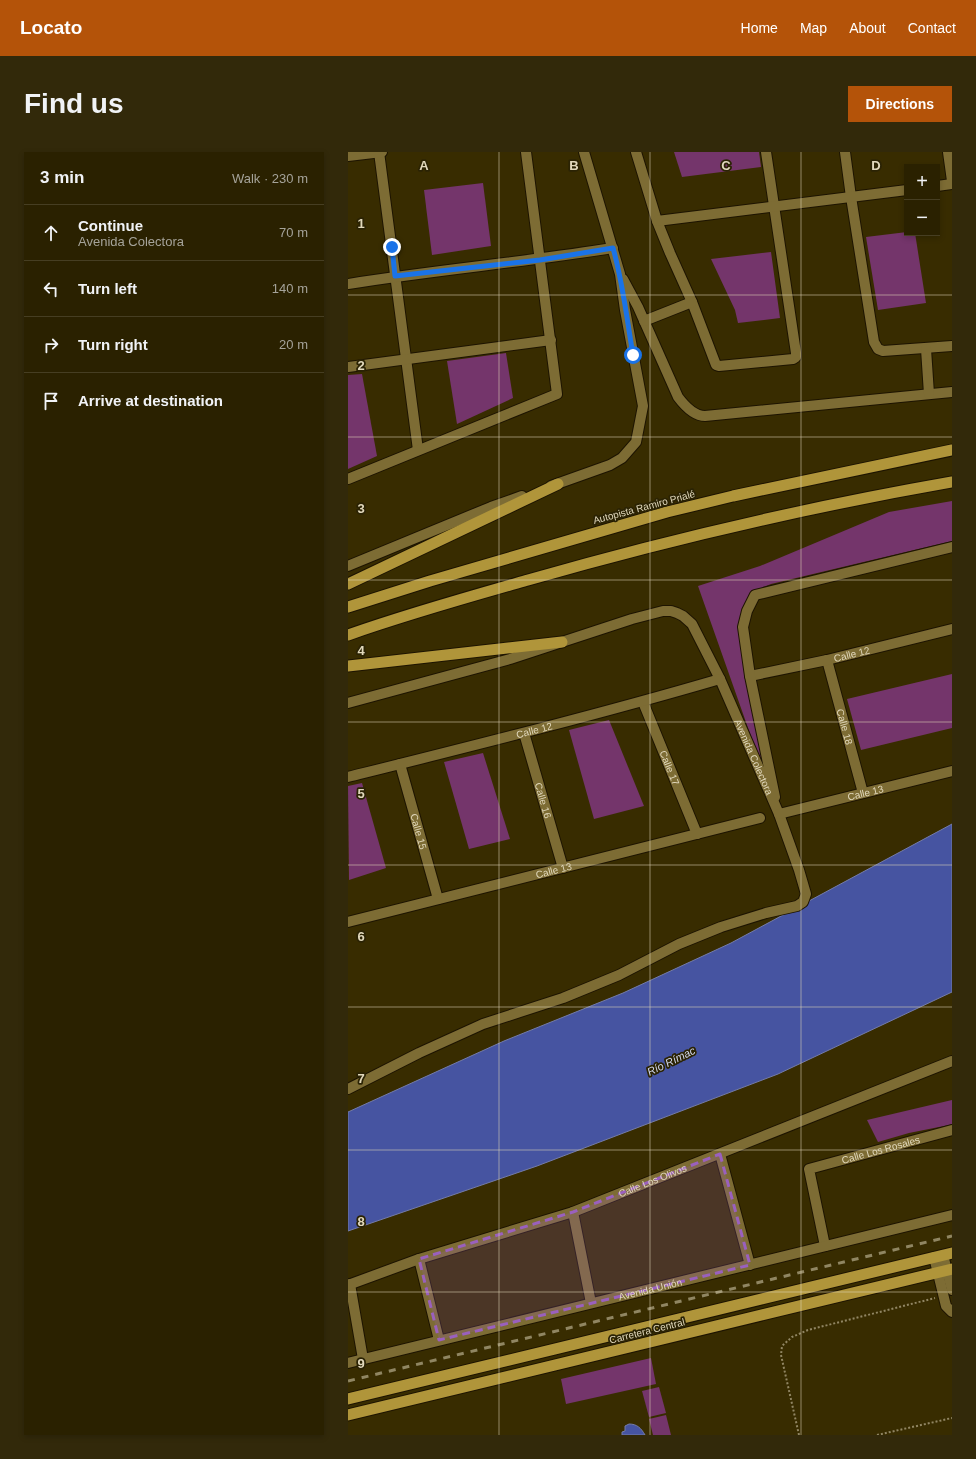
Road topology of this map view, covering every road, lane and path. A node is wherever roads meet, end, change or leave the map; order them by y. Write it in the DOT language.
graph roads {
  1 [pos="380,152"];
  2 [pos="526,152"];
  3 [pos="584,152"];
  4 [pos="636,152"];
  5 [pos="766,152"];
  6 [pos="845,152"];
  7 [pos="948,152"];
  8 [pos="348,156"];
  9 [pos="952,183"];
  10 [pos="940,185"];
  11 [pos="904,190"];
  12 [pos="851,197"];
  13 [pos="773,206"];
  14 [pos="657,221"];
  15 [pos="613,248"];
  16 [pos="540,260"];
  17 [pos="620,274"];
  18 [pos="395,276"];
  19 [pos="348,284"];
  20 [pos="692,302"];
  21 [pos="644,321"];
  22 [pos="551,340"];
  23 [pos="952,346"];
  24 [pos="926,349"];
  25 [pos="406,359"];
  26 [pos="348,366"];
  27 [pos="952,392"];
  28 [pos="929,394"];
  29 [pos="418,450"];
  30 [pos="952,450"];
  31 [pos="348,479"];
  32 [pos="952,482"];
  33 [pos="558,484"];
  34 [pos="952,547"];
  35 [pos="348,566"];
  36 [pos="348,584"];
  37 [pos="348,607"];
  38 [pos="952,629"];
  39 [pos="348,634"];
  40 [pos="562,642"];
  41 [pos="827,660"];
  42 [pos="348,666"];
  43 [pos="750,676"];
  44 [pos="720,679"];
  45 [pos="643,702"];
  46 [pos="348,703"];
  47 [pos="524,733"];
  48 [pos="400,764"];
  49 [pos="952,771"];
  50 [pos="348,777"];
  51 [pos="864,793"];
  52 [pos="778,814"];
  53 [pos="760,818"];
  54 [pos="698,834"];
  55 [pos="563,868"];
  56 [pos="438,899"];
  57 [pos="348,922"];
  58 [pos="952,1061"];
  59 [pos="348,1089"];
  60 [pos="952,1130"];
  61 [pos="720,1154"];
  62 [pos="573,1212"];
  63 [pos="952,1215"];
  64 [pos="825,1246"];
  65 [pos="943,1255"];
  66 [pos="419,1259"];
  67 [pos="750,1265"];
  68 [pos="946,1271"];
  69 [pos="349,1285"];
  70 [pos="952,1290"];
  71 [pos="943,1296"];
  72 [pos="591,1303"];
  73 [pos="952,1312"];
  74 [pos="438,1340"];
  75 [pos="363,1359"];
  76 [pos="348,1362"];
  77 [pos="348,1399"];
  78 [pos="348,1416"];
  79 [pos="952,1418"];
  80 [pos="799,1435"];
  81 [pos="877,1435"];
  1 -- 8 [label="street"];
  1 -- 18 [label="street"];
  2 -- 16 [label="street"];
  3 -- 15 [label="street"];
  4 -- 14 [label="street"];
  5 -- 13 [label="street"];
  6 -- 12 [label="street"];
  7 -- 9 [label="street"];
  9 -- 10 [label="street"];
  11 -- 12 [label="street"];
  12 -- 13 [label="street"];
  12 -- 24 [label="street"];
  13 -- 14 [label="street"];
  13 -- 20 [label="street"];
  14 -- 20 [label="street"];
  15 -- 16 [label="street"];
  15 -- 17 [label="street"];
  16 -- 18 [label="street"];
  16 -- 22 [label="street"];
  17 -- 21 [label="street"];
  17 -- 33 [label="street"];
  18 -- 19 [label="street"];
  18 -- 25 [label="street"];
  20 -- 21 [label="street"];
  21 -- 28 [label="street"];
  22 -- 25 [label="street"];
  22 -- 29 [label="street"];
  23 -- 24 [label="street"];
  24 -- 28 [label="street"];
  25 -- 26 [label="street"];
  25 -- 29 [label="street"];
  27 -- 28 [label="street"];
  29 -- 31 [label="street"];
  30 -- 37 [label="highway, Autopista Ramiro Prialé"];
  32 -- 39 [label="highway"];
  33 -- 35 [label="street"];
  33 -- 36 [label="highway"];
  34 -- 43 [label="street"];
  38 -- 41 [label="street, Calle 12"];
  40 -- 42 [label="highway"];
  40 -- 44 [label="street, Avenida Colectora"];
  40 -- 46 [label="street"];
  41 -- 43 [label="street, Calle 12"];
  41 -- 51 [label="street, Calle 18"];
  43 -- 52 [label="street"];
  44 -- 45 [label="street, Calle 12"];
  44 -- 52 [label="street, Avenida Colectora"];
  45 -- 47 [label="street, Calle 12"];
  45 -- 54 [label="street, Calle 17"];
  47 -- 48 [label="street, Calle 12"];
  47 -- 55 [label="street, Calle 16"];
  48 -- 50 [label="street, Calle 12"];
  48 -- 56 [label="street, Calle 15"];
  49 -- 51 [label="street, Calle 13"];
  51 -- 52 [label="street, Calle 13"];
  52 -- 59 [label="street, Avenida Colectora"];
  53 -- 54 [label="street, Calle 13"];
  54 -- 55 [label="street, Calle 13"];
  55 -- 56 [label="street, Calle 13"];
  56 -- 57 [label="street, Calle 13"];
  58 -- 61 [label="street, Calle Los Olivos"];
  60 -- 64 [label="street, Calle Los Rosales"];
  61 -- 62 [label="street, Calle Los Olivos"];
  61 -- 67 [label="street"];
  62 -- 66 [label="street, Calle Los Olivos"];
  62 -- 72 [label="street"];
  63 -- 64 [label="street, Avenida Unión"];
  64 -- 67 [label="street, Avenida Unión"];
  65 -- 68 [label="street"];
  65 -- 77 [label="highway, Carretera Central"];
  66 -- 69 [label="street, Calle Los Olivos"];
  66 -- 74 [label="street"];
  67 -- 72 [label="street, Avenida Unión"];
  68 -- 70 [label="street"];
  68 -- 71 [label="street"];
  68 -- 78 [label="highway, Carretera Central"];
  69 -- 75 [label="street"];
  71 -- 73 [label="street"];
  71 -- 80 [label="path"];
  72 -- 74 [label="street, Avenida Unión"];
  74 -- 75 [label="street, Avenida Unión"];
  75 -- 76 [label="street, Avenida Unión"];
  79 -- 81 [label="path"];
}
